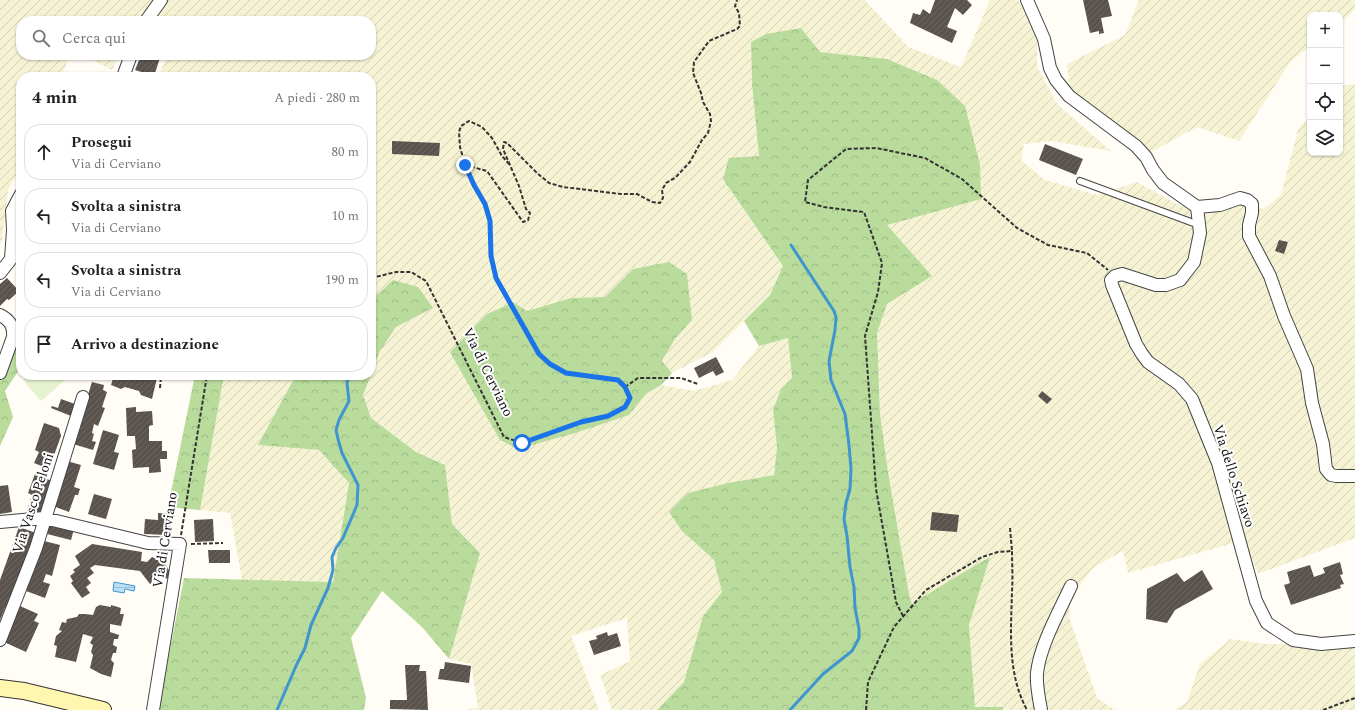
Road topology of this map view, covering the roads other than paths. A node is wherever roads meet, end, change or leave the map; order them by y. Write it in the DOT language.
graph roads {
  1 [pos="160,0"];
  2 [pos="1027,0"];
  3 [pos="149,16"];
  4 [pos="129,60"];
  5 [pos="125,72"];
  6 [pos="1080,181"];
  7 [pos="16,203"];
  8 [pos="1197,207"];
  9 [pos="1199,225"];
  10 [pos="16,255"];
  11 [pos="0,273"];
  12 [pos="0,315"];
  13 [pos="0,373"];
  14 [pos="83,397"];
  15 [pos="1355,476"];
  16 [pos="44,518"];
  17 [pos="0,522"];
  18 [pos="1071,586"];
  19 [pos="0,640"];
  20 [pos="1355,641"];
  21 [pos="0,688"];
  22 [pos="103,710"];
  23 [pos="153,710"];
  24 [pos="1041,710"];
  1 -- 3 [label="street"];
  2 -- 8 [label="street"];
  4 -- 5 [label="street"];
  6 -- 9 [label="lane"];
  7 -- 10 [label="street"];
  8 -- 9 [label="street"];
  8 -- 15 [label="street"];
  9 -- 20 [label="street, Via dello Schiavo"];
  10 -- 11 [label="street"];
  12 -- 13 [label="street"];
  14 -- 16 [label="street, Via Vasco Peloni"];
  16 -- 17 [label="street"];
  16 -- 19 [label="street, Via Vasco Peloni"];
  16 -- 23 [label="street, Via di Cerviano"];
  18 -- 24 [label="street"];
  21 -- 22 [label="main road"];
}
